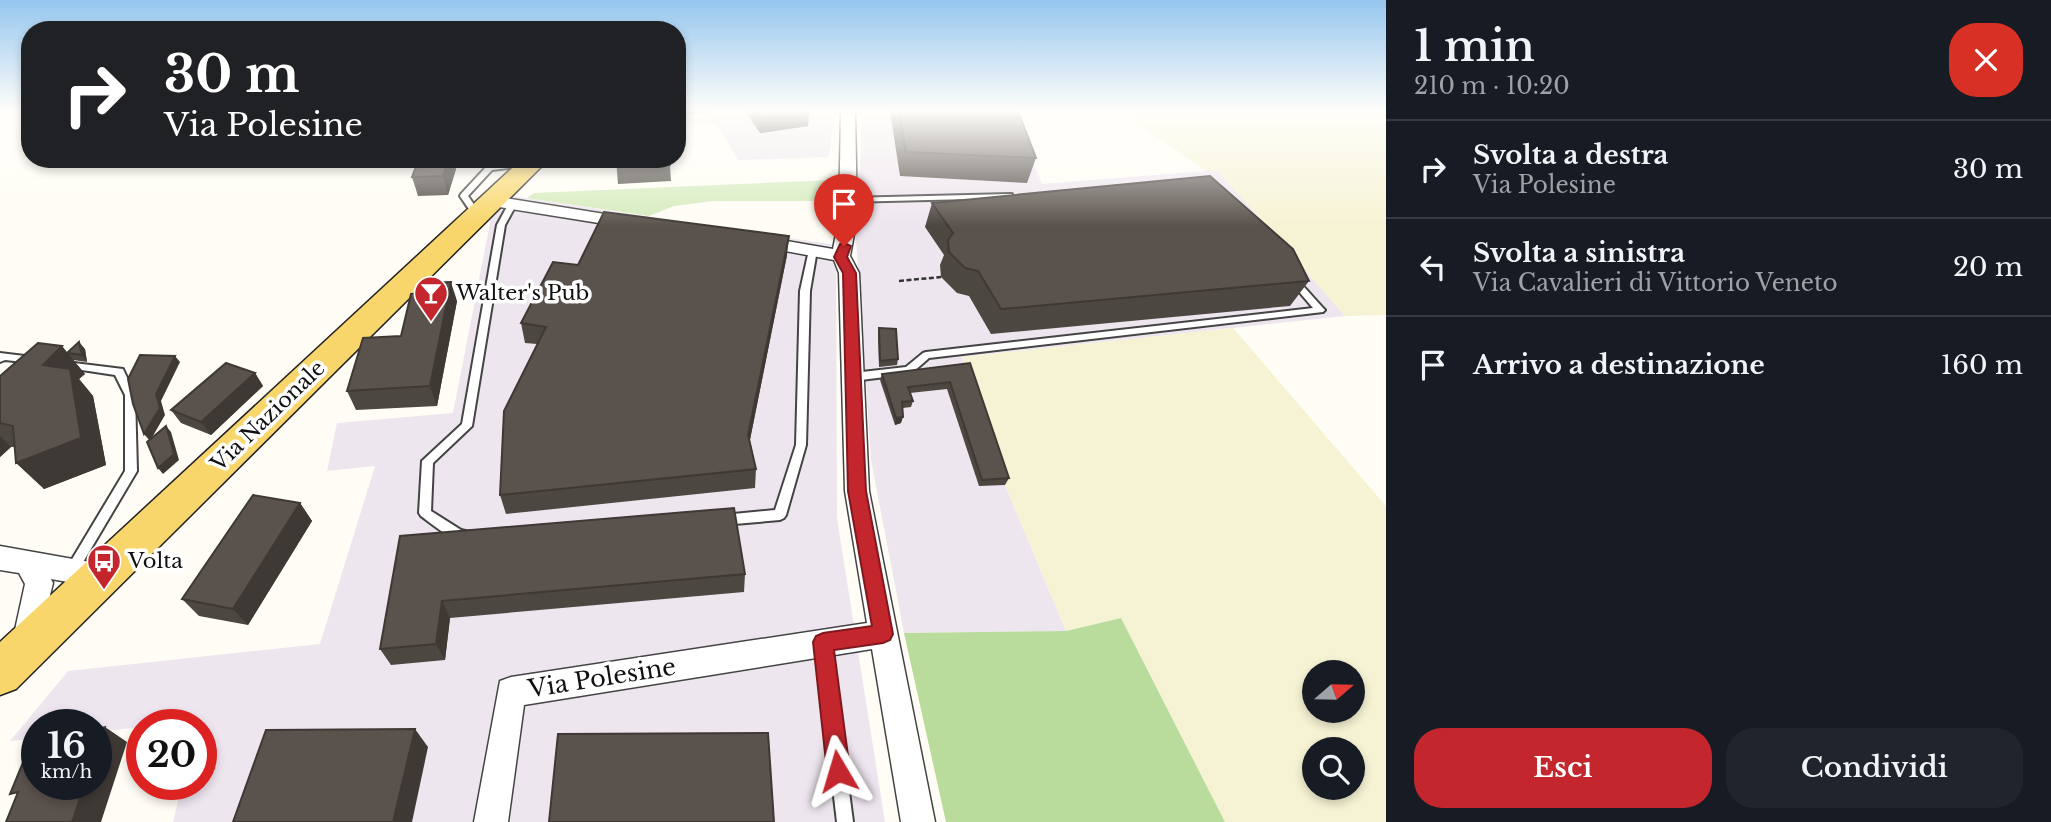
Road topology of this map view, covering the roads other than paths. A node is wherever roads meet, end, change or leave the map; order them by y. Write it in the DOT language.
graph roads {
  1 [pos="847,149"];
  2 [pos="529,168"];
  3 [pos="1019,196"];
  4 [pos="846,201"];
  5 [pos="494,207"];
  6 [pos="649,225"];
  7 [pos="731,237"];
  8 [pos="813,250"];
  9 [pos="841,257"];
  10 [pos="1285,271"];
  11 [pos="0,359"];
  12 [pos="42,361"];
  13 [pos="55,363"];
  14 [pos="853,377"];
  15 [pos="711,521"];
  16 [pos="481,537"];
  17 [pos="14,560"];
  18 [pos="86,573"];
  19 [pos="883,634"];
  20 [pos="823,642"];
  21 [pos="12,662"];
  22 [pos="491,822"];
  23 [pos="845,822"];
  24 [pos="918,822"];
  1 -- 4 [label="street"];
  2 -- 5 [label="main road, Via Nazionale"];
  3 -- 4 [label="lane"];
  4 -- 9 [label="street"];
  5 -- 6 [label="street"];
  5 -- 16 [label="lane"];
  5 -- 18 [label="main road, Via Nazionale"];
  7 -- 8 [label="street"];
  8 -- 9 [label="street"];
  8 -- 15 [label="lane"];
  9 -- 14 [label="street"];
  10 -- 14 [label="lane"];
  11 -- 12 [label="lane"];
  13 -- 18 [label="lane"];
  14 -- 19 [label="street"];
  17 -- 18 [label="street"];
  17 -- 21 [label="street"];
  18 -- 21 [label="main road, Via Nazionale"];
  19 -- 20 [label="street, Via Polesine"];
  19 -- 24 [label="street"];
  20 -- 22 [label="street, Via Polesine"];
  20 -- 23 [label="lane"];
}
